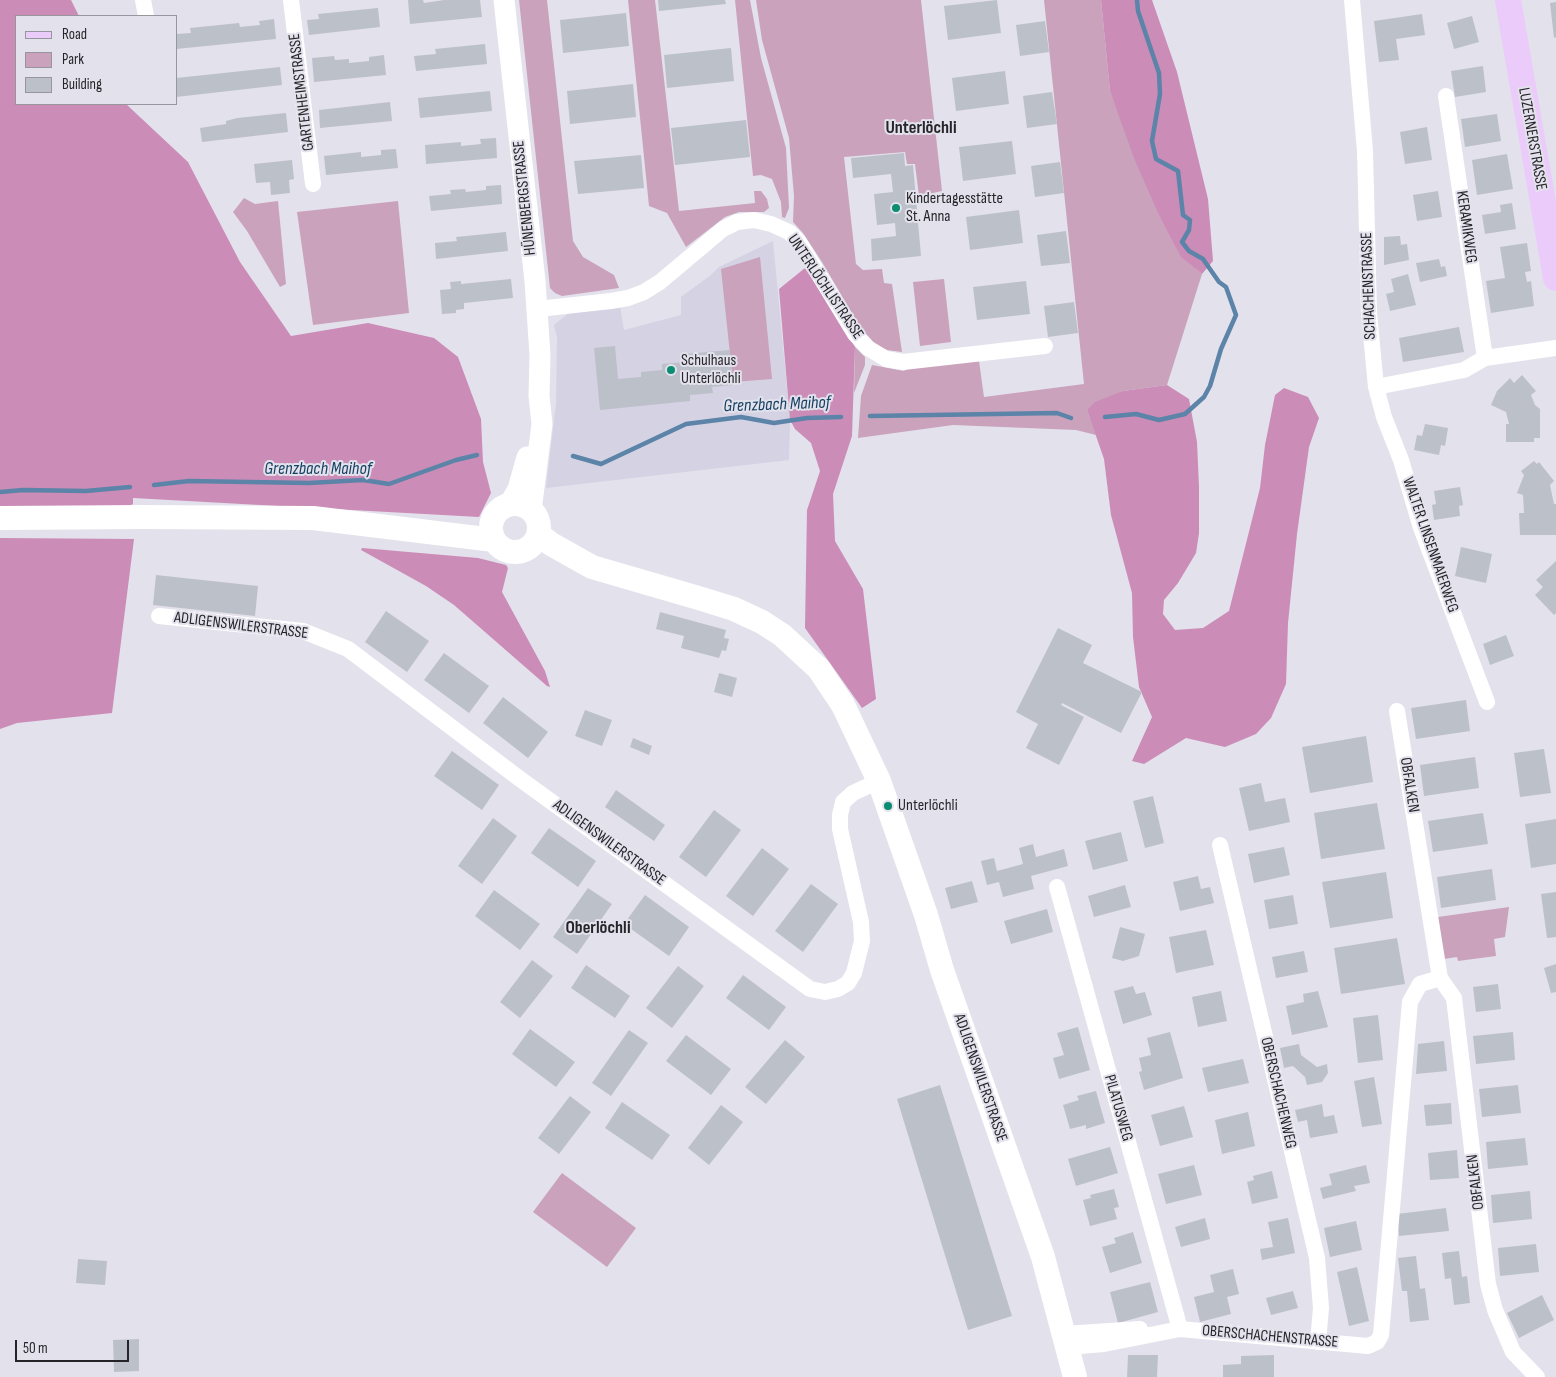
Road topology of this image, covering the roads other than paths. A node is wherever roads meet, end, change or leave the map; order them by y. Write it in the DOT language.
graph roads {
  1 [pos="143,0"];
  2 [pos="291,0"];
  3 [pos="504,0"];
  4 [pos="1352,0"];
  5 [pos="1508,0"];
  6 [pos="146,15"];
  7 [pos="1446,96"];
  8 [pos="313,184"];
  9 [pos="1556,278"];
  10 [pos="538,309"];
  11 [pos="1045,346"];
  12 [pos="1556,348"];
  13 [pos="1485,358"];
  14 [pos="1376,387"];
  15 [pos="520,508"];
  16 [pos="0,518"];
  17 [pos="492,532"];
  18 [pos="532,542"];
  19 [pos="159,616"];
  20 [pos="1487,702"];
  21 [pos="1397,711"];
  22 [pos="879,781"];
  23 [pos="1220,845"];
  24 [pos="1057,886"];
  25 [pos="1440,978"];
  26 [pos="1180,1329"];
  27 [pos="1066,1340"];
  28 [pos="1318,1342"];
  29 [pos="1075,1377"];
  30 [pos="1537,1377"];
  1 -- 6 [label="street"];
  2 -- 8 [label="street, GARTENHEIMSTRASSE"];
  3 -- 10 [label="street, HÜNENBERGSTRASSE"];
  4 -- 14 [label="street, SCHACHENSTRASSE"];
  5 -- 9 [label="main road, LUZERNERSTRASSE"];
  7 -- 13 [label="street, KERAMIKWEG"];
  10 -- 11 [label="street, UNTERLÖCHLISTRASSE"];
  10 -- 15 [label="street, HÜNENBERGSTRASSE"];
  12 -- 13 [label="street"];
  13 -- 14 [label="street"];
  14 -- 20 [label="street, WALTER LINSENMAIERWEG"];
  15 -- 17 [label="main road"];
  15 -- 18 [label="main road"];
  16 -- 17 [label="main road"];
  17 -- 18 [label="main road"];
  18 -- 22 [label="main road, ADLIGENSWILERSTRASSE"];
  19 -- 22 [label="street, ADLIGENSWILERSTRASSE"];
  21 -- 25 [label="street, OBFALKEN"];
  22 -- 27 [label="main road, ADLIGENSWILERSTRASSE"];
  23 -- 28 [label="street, OBERSCHACHENWEG"];
  24 -- 26 [label="street, PILATUSWEG"];
  25 -- 28 [label="street, OBERSCHACHENSTRASSE"];
  25 -- 30 [label="street, OBFALKEN"];
  26 -- 27 [label="street, OBERSCHACHENSTRASSE"];
  26 -- 28 [label="street, OBERSCHACHENSTRASSE"];
  27 -- 29 [label="main road, ADLIGENSWILERSTRASSE"];
}
